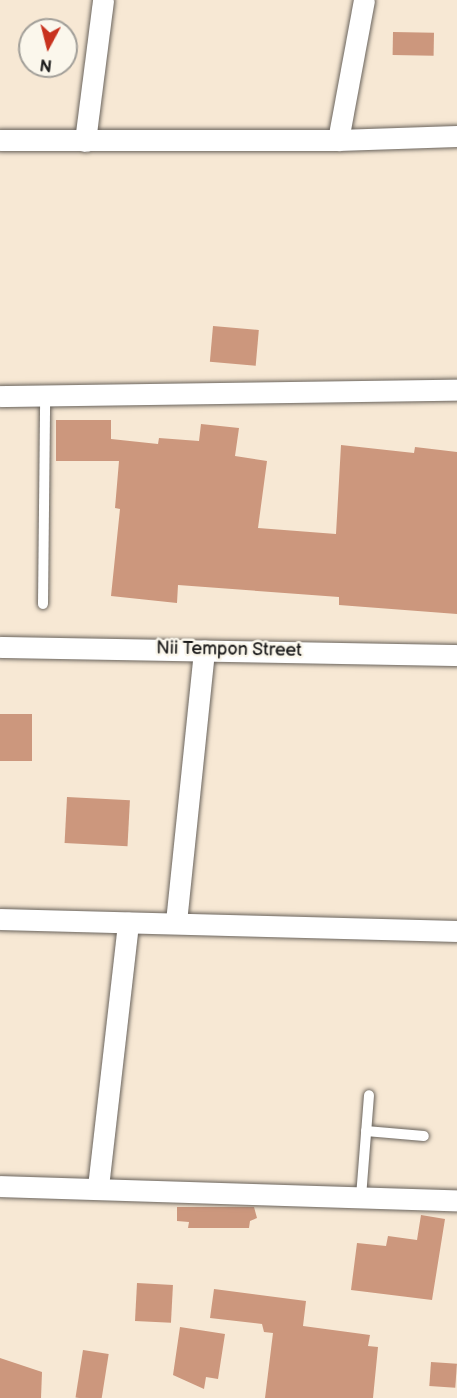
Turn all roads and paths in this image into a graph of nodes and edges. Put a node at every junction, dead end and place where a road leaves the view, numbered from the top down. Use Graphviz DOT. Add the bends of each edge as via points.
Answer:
graph roads {
  1 [pos="104,0"];
  2 [pos="364,0"];
  3 [pos="457,136"];
  4 [pos="0,140"];
  5 [pos="339,140"];
  6 [pos="85,141"];
  7 [pos="457,390"];
  8 [pos="0,396"];
  9 [pos="45,396"];
  10 [pos="43,604"];
  11 [pos="0,647"];
  12 [pos="204,650"];
  13 [pos="457,655"];
  14 [pos="0,920"];
  15 [pos="176,922"];
  16 [pos="128,923"];
  17 [pos="457,931"];
  18 [pos="369,1095"];
  19 [pos="366,1131"];
  20 [pos="424,1136"];
  21 [pos="0,1186"];
  22 [pos="98,1187"];
  23 [pos="361,1197"];
  24 [pos="457,1200"];
  1 -- 6 [label="street"];
  2 -- 5 [label="street"];
  3 -- 5 [label="street"];
  4 -- 6 [label="street"];
  5 -- 6 [label="street"];
  7 -- 9 [label="street"];
  8 -- 9 [label="street"];
  9 -- 10 [label="lane"];
  11 -- 12 [label="street, Nii Tempon Street"];
  12 -- 13 [label="street, Nii Tempon Street"];
  12 -- 15 [label="street"];
  14 -- 16 [label="street"];
  15 -- 16 [label="street"];
  15 -- 17 [label="street"];
  16 -- 22 [label="street"];
  18 -- 19 [label="lane"];
  19 -- 20 [label="lane"];
  19 -- 23 [label="lane"];
  21 -- 22 [label="street"];
  22 -- 23 [label="street"];
  23 -- 24 [label="street"];
}
